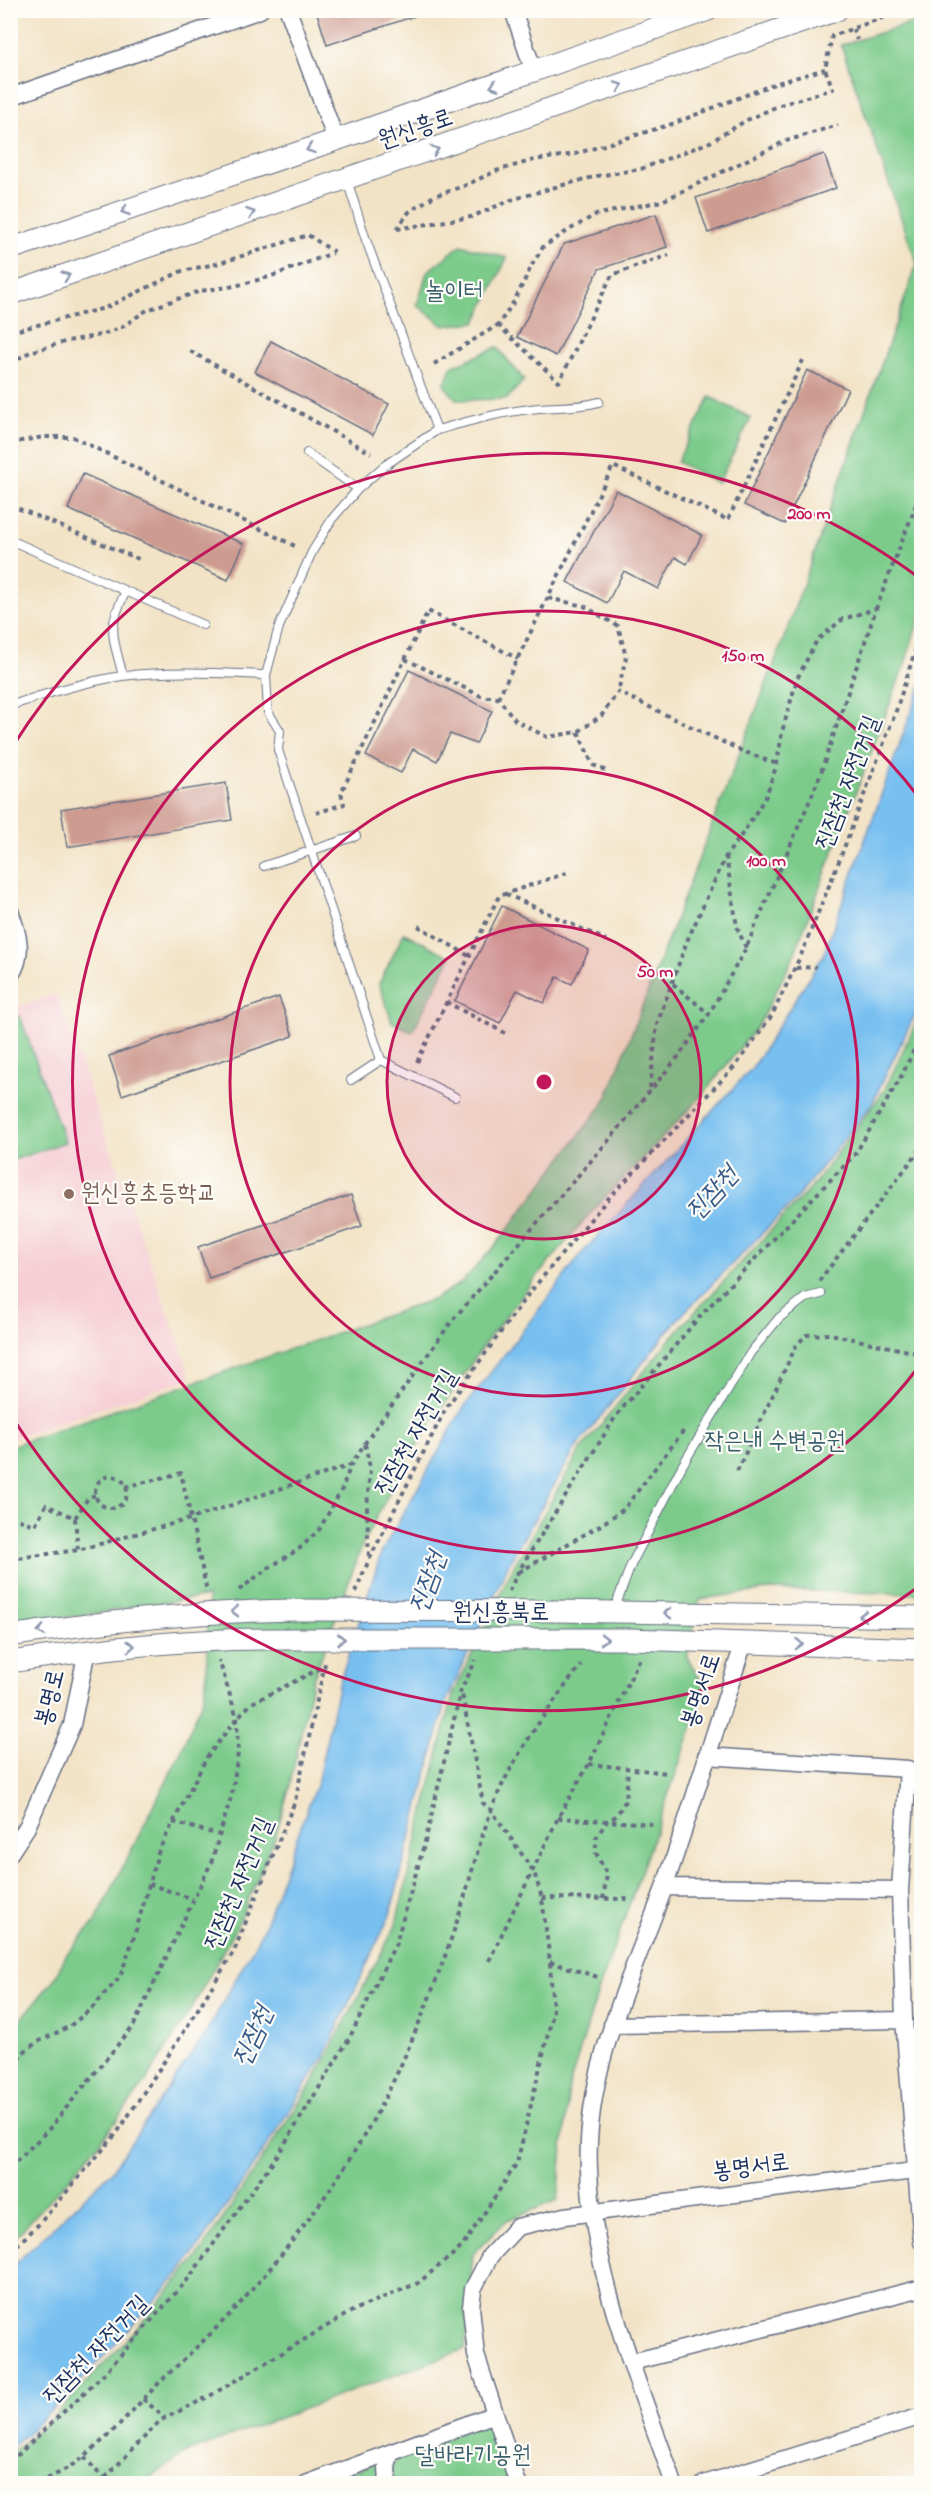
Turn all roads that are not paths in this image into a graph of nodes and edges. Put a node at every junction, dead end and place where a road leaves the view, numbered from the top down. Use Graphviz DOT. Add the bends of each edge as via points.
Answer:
graph roads {
  1 [pos="260,10"];
  2 [pos="288,10"];
  3 [pos="513,10"];
  4 [pos="708,10"];
  5 [pos="837,10"];
  6 [pos="534,72"];
  7 [pos="10,97"];
  8 [pos="336,140"];
  9 [pos="347,180"];
  10 [pos="10,249"];
  11 [pos="10,294"];
  12 [pos="599,402"];
  13 [pos="437,430"];
  14 [pos="308,453"];
  15 [pos="358,489"];
  16 [pos="10,540"];
  17 [pos="126,591"];
  18 [pos="202,625"];
  19 [pos="266,675"];
  20 [pos="123,676"];
  21 [pos="10,706"];
  22 [pos="356,836"];
  23 [pos="311,851"];
  24 [pos="264,866"];
  25 [pos="10,911"];
  26 [pos="10,976"];
  27 [pos="381,1060"];
  28 [pos="351,1080"];
  29 [pos="455,1097"];
  30 [pos="821,1294"];
  31 [pos="612,1613"];
  32 [pos="921,1617"];
  33 [pos="10,1636"];
  34 [pos="744,1642"];
  35 [pos="921,1649"];
  36 [pos="87,1650"];
  37 [pos="10,1662"];
  38 [pos="706,1756"];
  39 [pos="10,1853"];
  40 [pos="664,1887"];
  41 [pos="900,1890"];
  42 [pos="904,2020"];
  43 [pos="612,2025"];
  44 [pos="914,2171"];
  45 [pos="593,2212"];
  46 [pos="921,2242"];
  47 [pos="921,2288"];
  48 [pos="632,2362"];
  49 [pos="495,2414"];
  50 [pos="921,2416"];
  51 [pos="390,2453"];
  52 [pos="306,2484"];
  53 [pos="388,2484"];
  54 [pos="518,2484"];
  55 [pos="674,2484"];
  56 [pos="704,2484"];
  1 -- 7 [label="street"];
  2 -- 8 [label="street"];
  3 -- 6 [label="street"];
  4 -- 6 [label="street, 원신흥로"];
  9 -- 5 [label="street, 원신흥로, one-way"];
  6 -- 8 [label="street, 원신흥로, one-way"];
  8 -- 10 [label="street, 원신흥로, one-way"];
  11 -- 9 [label="street, 원신흥로, one-way"];
  9 -- 13 [label="lane"];
  12 -- 13 [label="lane" via="576,408 539,408 487,416"];
  13 -- 15 [label="lane"];
  14 -- 15 [label="lane"];
  15 -- 19 [label="lane" via="332,519 312,552 279,627"];
  16 -- 17 [label="lane"];
  17 -- 18 [label="lane"];
  17 -- 20 [label="lane" via="112,630"];
  19 -- 20 [label="lane"];
  19 -- 23 [label="lane" via="268,712 280,731 278,750"];
  20 -- 21 [label="lane" via="58,689"];
  22 -- 23 [label="lane"];
  23 -- 24 [label="lane"];
  23 -- 27 [label="lane"];
  25 -- 26 [label="street" via="20,952"];
  27 -- 28 [label="lane"];
  27 -- 29 [label="lane"];
  30 -- 31 [label="lane" via="805,1298 779,1318 751,1352 682,1466 631,1565"];
  32 -- 31 [label="street, 원신흥북로, one-way"];
  31 -- 33 [label="street, 원신흥북로, one-way, bridge" via="212,1612 83,1624"];
  34 -- 35 [label="street, 원신흥북로, one-way"];
  36 -- 34 [label="street, 원신흥북로, one-way, bridge" via="213,1638"];
  34 -- 38 [label="street, 봉명서로"];
  36 -- 37 [label="street, 원신흥북로"];
  36 -- 39 [label="street, 봉명로" via="72,1725 27,1827"];
  38 -- 40 [label="street, 봉명서로"];
  38 -- 41 [label="street, 봉명서로" via="908,1769"];
  40 -- 41 [label="street"];
  40 -- 43 [label="street, 봉명서로"];
  41 -- 42 [label="street"];
  42 -- 43 [label="street"];
  42 -- 44 [label="street"];
  43 -- 45 [label="street, 봉명서로" via="592,2113 589,2169"];
  44 -- 45 [label="street, 봉명서로"];
  44 -- 46 [label="street"];
  45 -- 48 [label="street, 봉명서로" via="607,2283"];
  45 -- 49 [label="street" via="518,2227 496,2248 473,2289 476,2355"];
  47 -- 48 [label="street"];
  48 -- 55 [label="street, 봉명서로"];
  49 -- 51 [label="street"];
  49 -- 54 [label="street"];
  50 -- 56 [label="street"];
  51 -- 52 [label="street"];
  51 -- 53 [label="street"];
}
